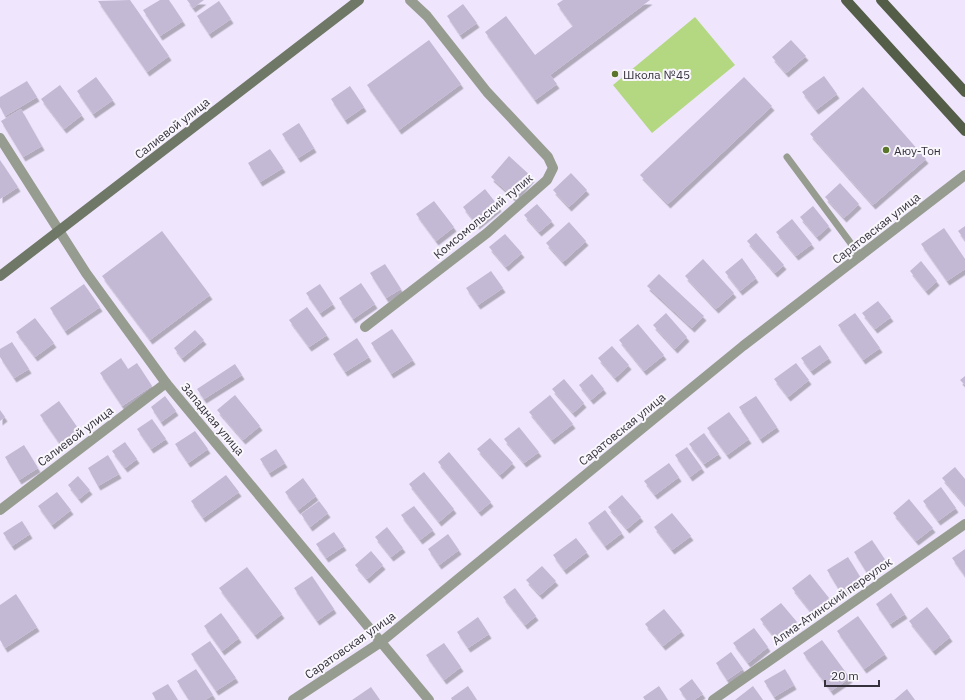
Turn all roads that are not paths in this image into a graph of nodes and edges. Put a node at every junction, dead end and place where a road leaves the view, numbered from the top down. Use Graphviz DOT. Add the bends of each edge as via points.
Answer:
graph roads {
  1 [pos="359,0"];
  2 [pos="410,0"];
  3 [pos="846,0"];
  4 [pos="881,0"];
  5 [pos="965,92"];
  6 [pos="965,131"];
  7 [pos="0,138"];
  8 [pos="787,156"];
  9 [pos="965,175"];
  10 [pos="60,231"];
  11 [pos="861,257"];
  12 [pos="0,276"];
  13 [pos="365,327"];
  14 [pos="166,383"];
  15 [pos="0,510"];
  16 [pos="965,524"];
  17 [pos="381,642"];
  18 [pos="293,700"];
  19 [pos="429,700"];
  20 [pos="713,700"];
  1 -- 10 [label="main road, Салиевой улица"];
  2 -- 13 [label="street, Комсомольский тупик" via="427,16 486,92 548,157 553,168 547,180 487,233"];
  3 -- 6 [label="main road"];
  4 -- 5 [label="main road"];
  7 -- 10 [label="street, Западная улица"];
  8 -- 11 [label="lane"];
  9 -- 11 [label="street, Саратовская улица"];
  10 -- 12 [label="main road, Салиевой улица"];
  10 -- 14 [label="street, Западная улица" via="86,273"];
  11 -- 17 [label="street, Саратовская улица" via="744,346"];
  14 -- 15 [label="street, Салиевой улица"];
  14 -- 17 [label="street, Западная улица"];
  16 -- 20 [label="street, Алма-Атинский переулок"];
  17 -- 18 [label="street, Саратовская улица"];
  17 -- 19 [label="street, Западная улица"];
}
